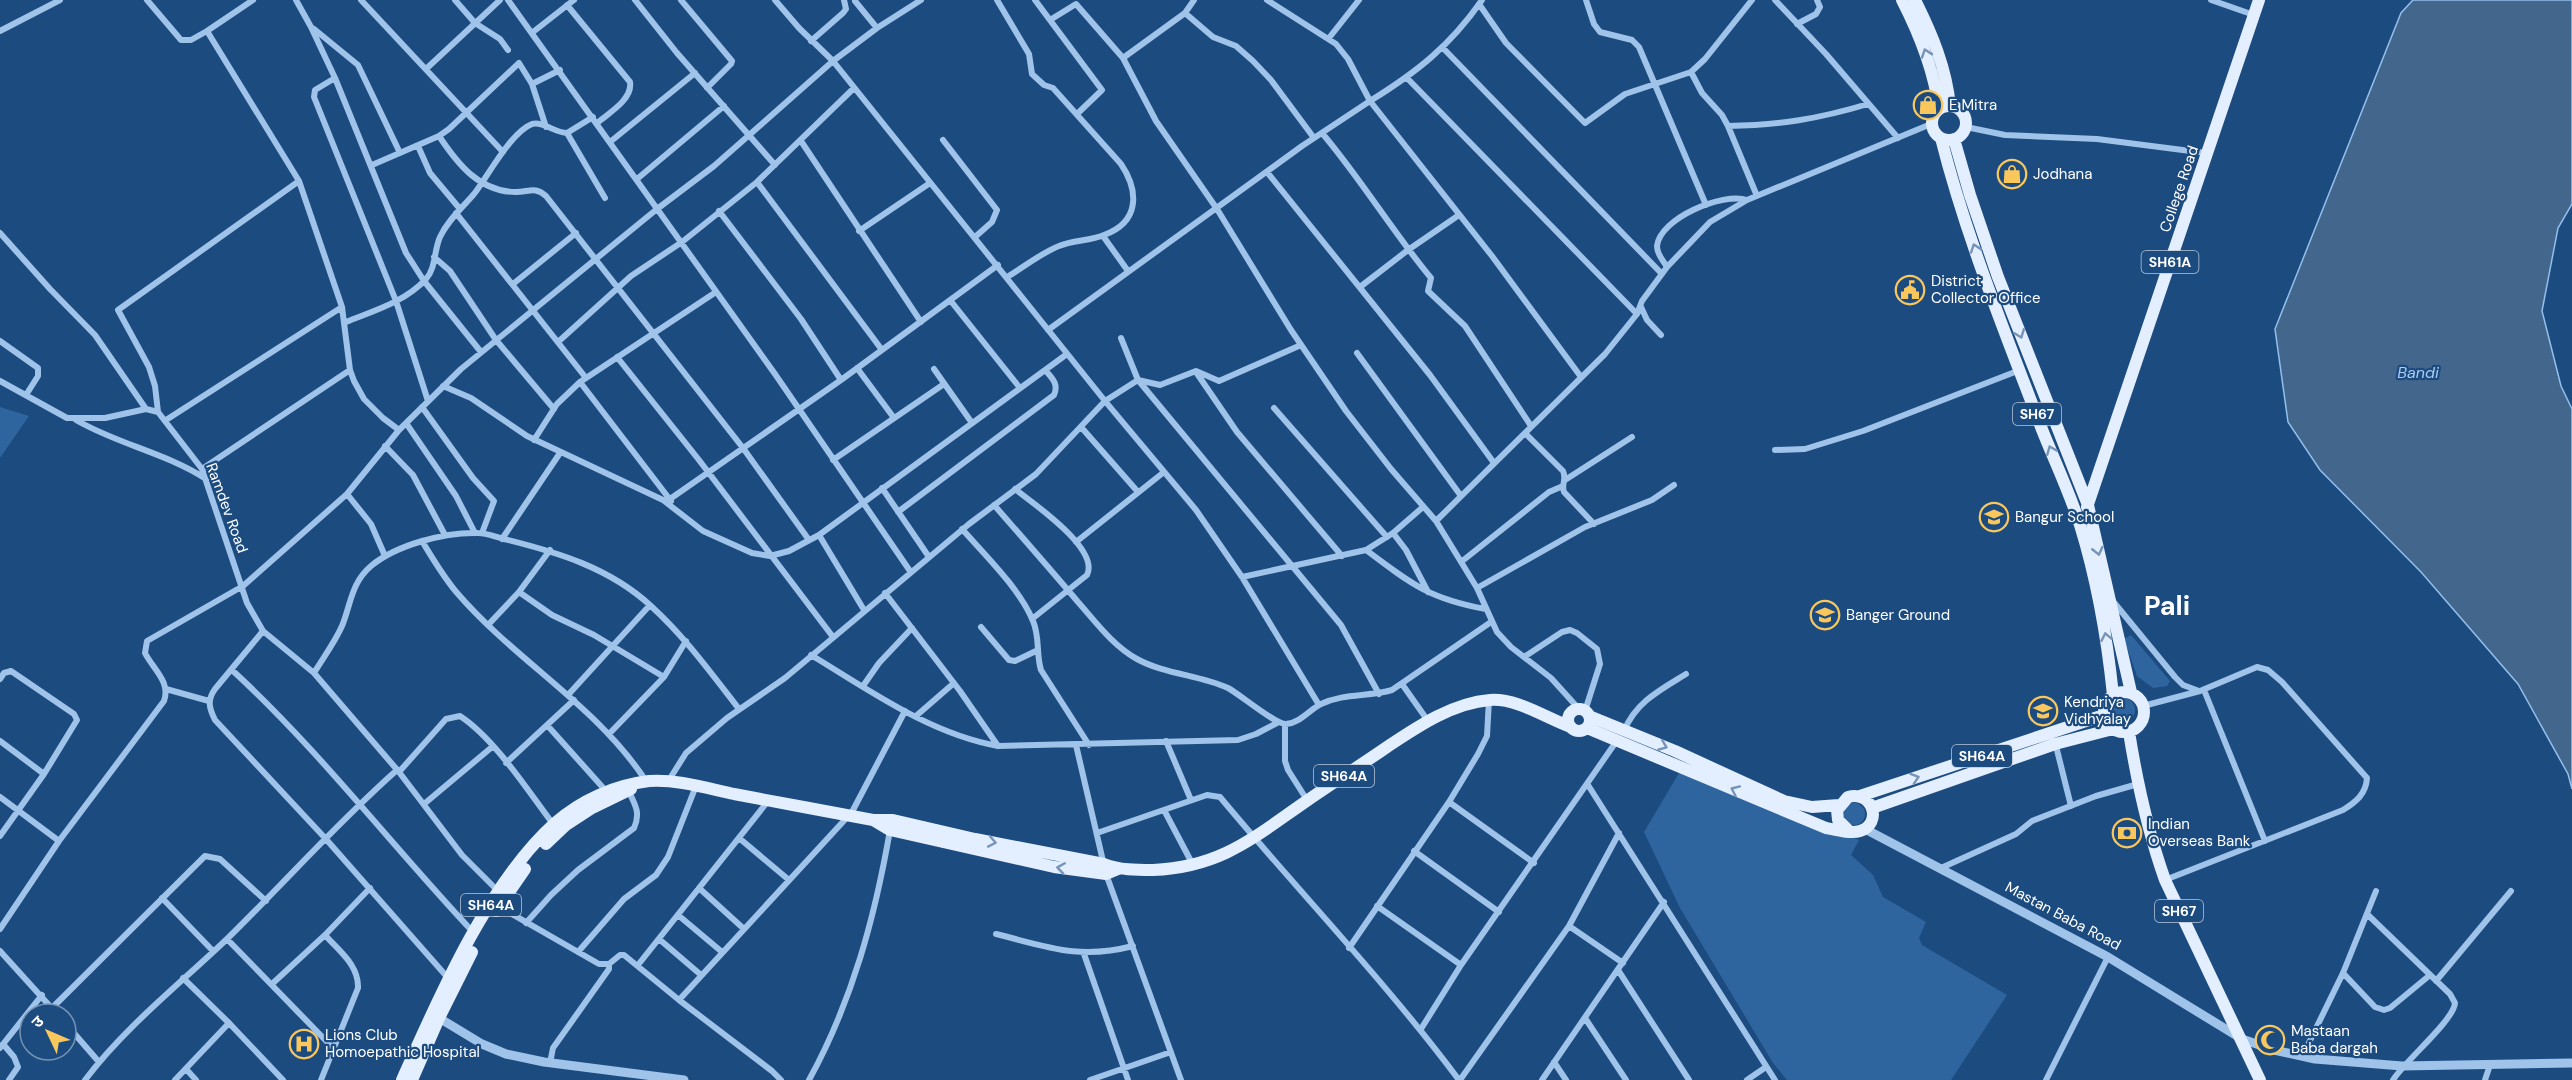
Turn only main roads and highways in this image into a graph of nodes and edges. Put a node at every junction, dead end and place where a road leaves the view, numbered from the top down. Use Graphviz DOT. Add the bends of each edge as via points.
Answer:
graph roads {
  1 [pos="1902,0"];
  2 [pos="1915,0"];
  3 [pos="2259,0"];
  4 [pos="1944,107"];
  5 [pos="1941,138"];
  6 [pos="1954,139"];
  7 [pos="2088,505"];
  8 [pos="2079,524"];
  9 [pos="2131,692"];
  10 [pos="2113,695"];
  11 [pos="2104,715"];
  12 [pos="1585,716"];
  13 [pos="1571,728"];
  14 [pos="2113,729"];
  15 [pos="2129,732"];
  16 [pos="1621,736"];
  17 [pos="2053,739"];
  18 [pos="635,785"];
  19 [pos="1860,796"];
  20 [pos="1839,805"];
  21 [pos="1872,808"];
  22 [pos="873,820"];
  23 [pos="1849,831"];
  24 [pos="1105,869"];
  25 [pos="495,905"];
  26 [pos="435,1016"];
  27 [pos="402,1080"];
  28 [pos="412,1080"];
  29 [pos="2260,1080"];
  4 -- 1 [label="main road, one-way" via="1924,46"];
  2 -- 4 [label="main road" via="1945,72"];
  3 -- 7 [label="main road, College Road / SH61A"];
  4 -- 5 [label="main road, SH67" via="1935,113 1931,124"];
  4 -- 6 [label="main road" via="1960,110 1966,121 1966,127"];
  5 -- 6 [label="main road"];
  8 -- 5 [label="main road, SH67, one-way" via="1963,212"];
  6 -- 7 [label="main road, SH67, one-way" via="1998,277"];
  7 -- 8 [label="main road, College Road / SH61A"];
  7 -- 9 [label="main road, SH67, one-way"];
  10 -- 8 [label="main road, SH67, one-way" via="2100,605"];
  9 -- 10 [label="main road"];
  9 -- 15 [label="main road, SH67" via="2143,706 2142,722"];
  10 -- 11 [label="main road" via="2105,704"];
  11 -- 14 [label="main road"];
  11 -- 17 [label="main road, SH64A"];
  12 -- 13 [label="main road, SH64A" via="1582,731"];
  12 -- 13 [label="main road" via="1573,711 1569,716"];
  12 -- 16 [label="main road, SH64A"];
  13 -- 24 [label="main road, SH64A" via="1511,702 1489,700 1428,721 1224,855 1171,869"];
  14 -- 15 [label="main road"];
  14 -- 17 [label="main road, SH64A"];
  15 -- 29 [label="main road, SH67" via="2138,784 2165,880"];
  16 -- 20 [label="main road, SH64A, one-way" via="1695,760 1784,801 1812,807"];
  23 -- 16 [label="main road, SH64A, one-way" via="1820,826"];
  19 -- 17 [label="main road, SH64A, one-way"];
  17 -- 21 [label="main road, SH64A"];
  18 -- 22 [label="main road, SH64A" via="669,781"];
  18 -- 25 [label="main road, SH64A" via="566,825"];
  18 -- 25 [label="main road, SH64A" via="606,791 553,824 499,892"];
  19 -- 20 [label="main road, SH64A" via="1848,797"];
  19 -- 21 [label="main road"];
  20 -- 23 [label="main road" via="1838,820"];
  21 -- 23 [label="main road, SH64A" via="1872,819 1865,829"];
  22 -- 24 [label="main road, SH64A, one-way" via="893,820"];
  24 -- 22 [label="main road, SH64A, one-way" via="1009,858 890,830"];
  25 -- 26 [label="main road, SH64A"];
  25 -- 26 [label="main road, SH64A" via="449,978"];
  26 -- 27 [label="main road, SH64A"];
  26 -- 28 [label="main road, SH64A"];
}
